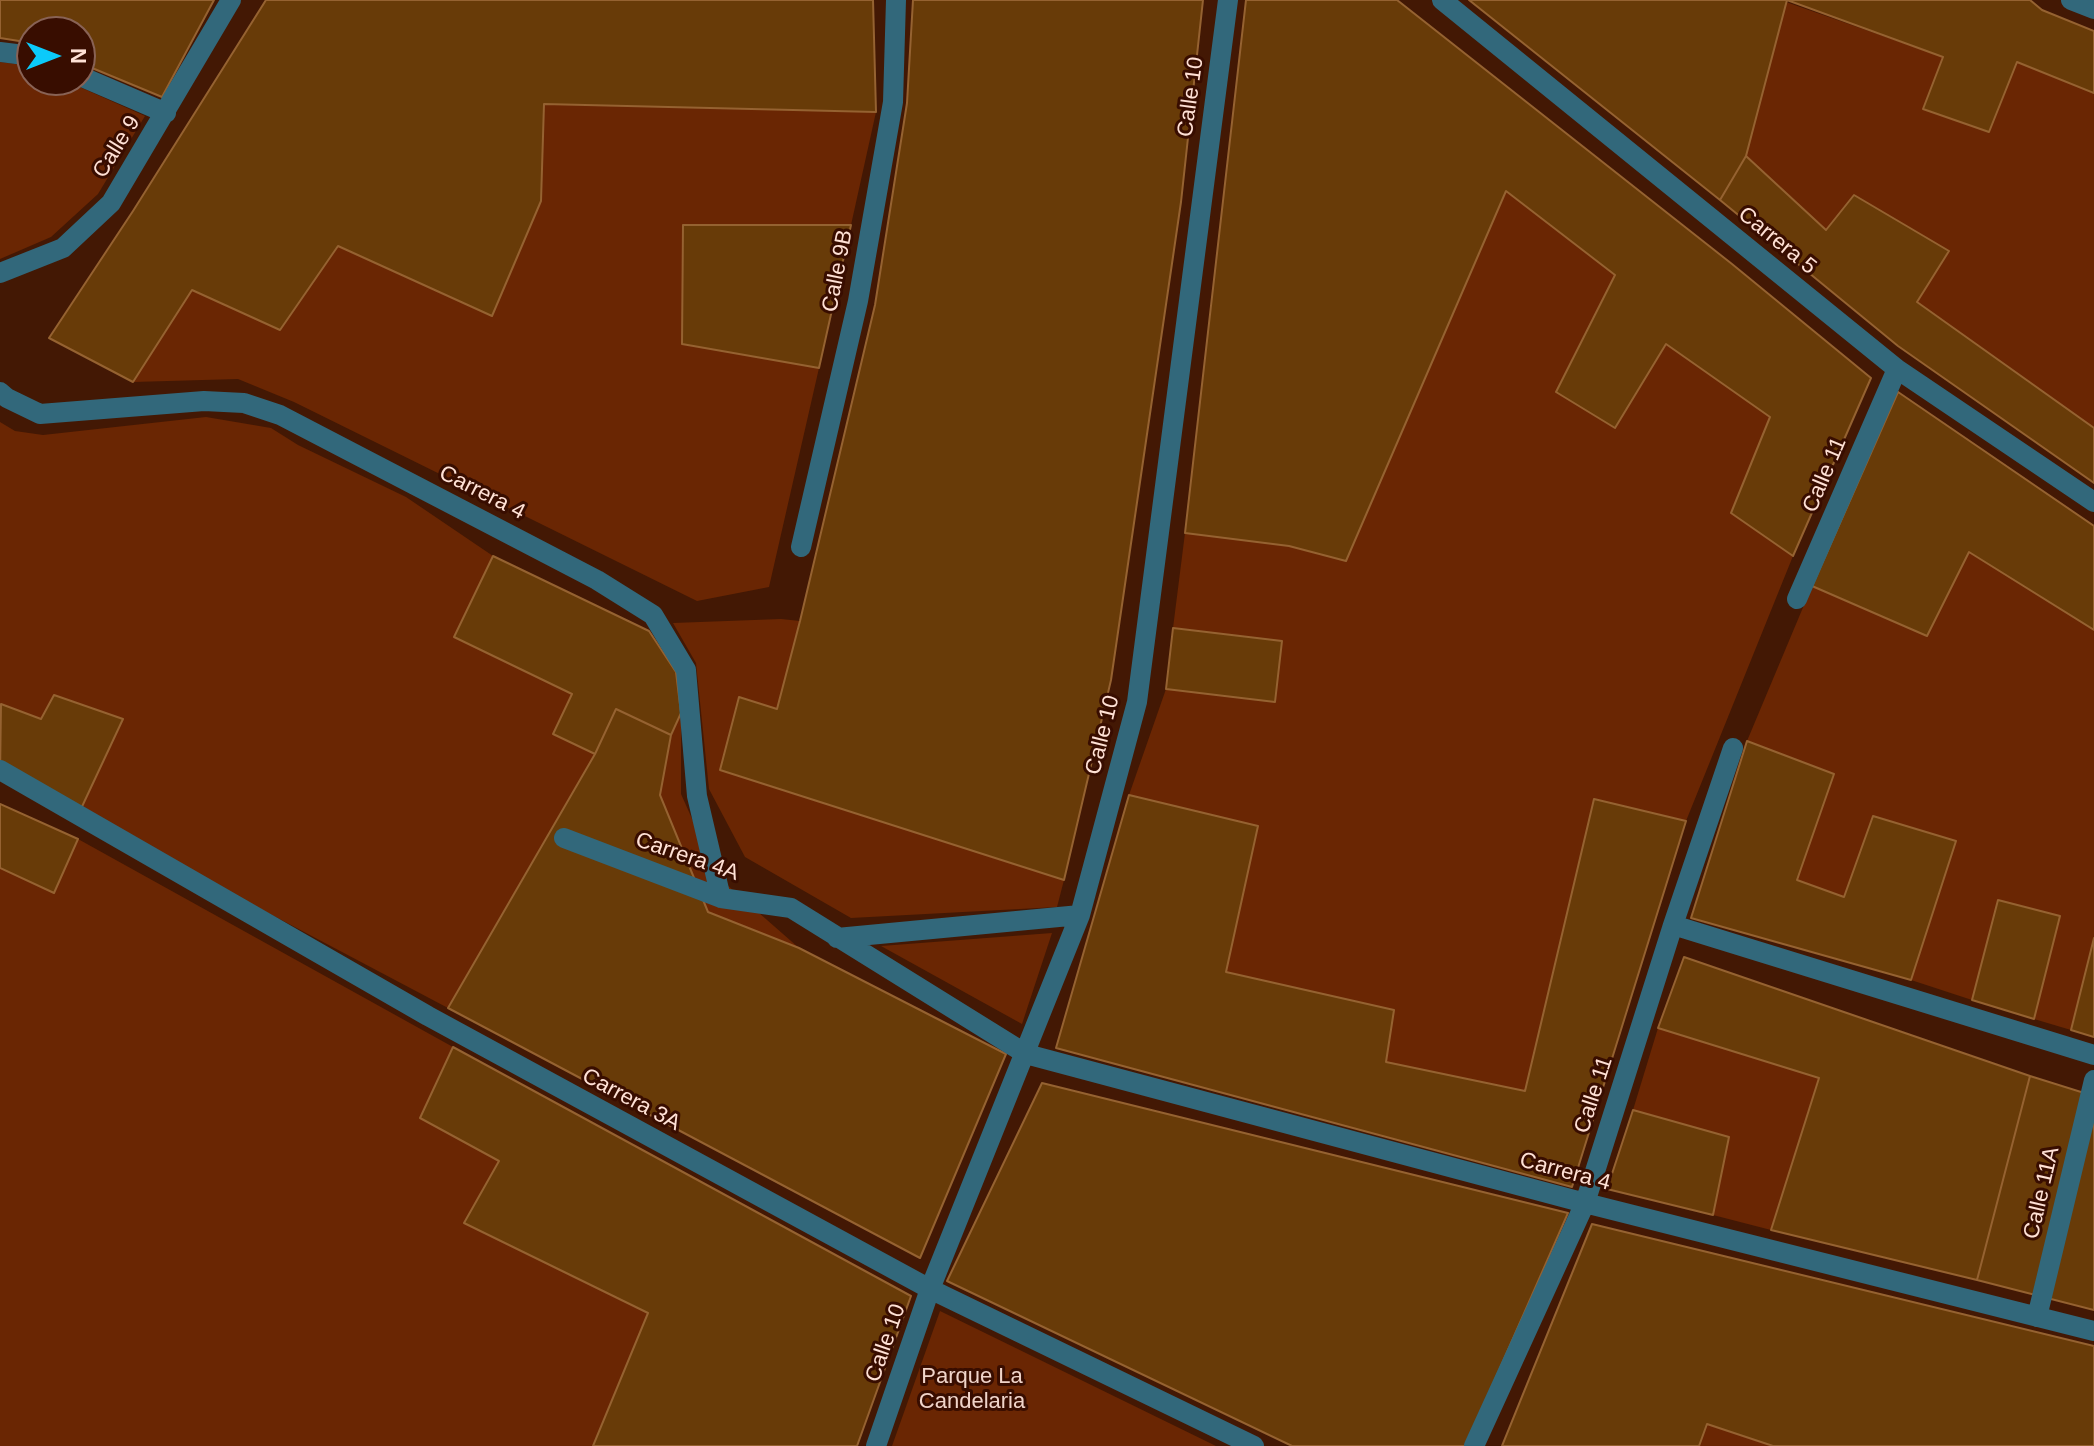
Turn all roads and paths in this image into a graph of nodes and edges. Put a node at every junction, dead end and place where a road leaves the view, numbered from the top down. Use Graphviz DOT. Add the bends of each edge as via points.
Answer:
graph roads {
  1 [pos="231,0"];
  2 [pos="896,0"];
  3 [pos="1228,0"];
  4 [pos="1442,0"];
  5 [pos="2071,0"];
  6 [pos="2094,9"];
  7 [pos="96,83"];
  8 [pos="166,113"];
  9 [pos="0,273"];
  10 [pos="1897,369"];
  11 [pos="0,392"];
  12 [pos="2094,502"];
  13 [pos="801,547"];
  14 [pos="1797,599"];
  15 [pos="1733,748"];
  16 [pos="0,770"];
  17 [pos="564,838"];
  18 [pos="721,898"];
  19 [pos="1080,915"];
  20 [pos="1673,925"];
  21 [pos="837,938"];
  22 [pos="1026,1054"];
  23 [pos="2094,1055"];
  24 [pos="2094,1080"];
  25 [pos="1585,1203"];
  26 [pos="930,1289"];
  27 [pos="2037,1317"];
  28 [pos="2094,1331"];
  29 [pos="876,1446"];
  30 [pos="1254,1446"];
  31 [pos="1474,1446"];
  1 -- 8 [label="street, Calle 9"];
  2 -- 13 [label="street, Calle 9B" via="891,118 858,301"];
  3 -- 19 [label="street, Calle 10" via="1137,702"];
  4 -- 10 [label="street, Carrera 5"];
  5 -- 6 [label="street"];
  7 -- 8 [label="street"];
  8 -- 9 [label="street, Calle 9" via="111,203 63,248"];
  10 -- 12 [label="street, Carrera 5"];
  10 -- 14 [label="street, Calle 11"];
  11 -- 18 [label="street, Carrera 4" via="40,414 204,401 244,403 280,415 653,615 686,670 697,796"];
  15 -- 20 [label="street, Calle 11"];
  16 -- 26 [label="street, Carrera 3A" via="428,1016"];
  17 -- 18 [label="street, Carrera 4A"];
  18 -- 21 [label="street, Carrera 4A" via="791,908"];
  19 -- 21 [label="street"];
  19 -- 22 [label="street, Calle 10"];
  20 -- 23 [label="street"];
  20 -- 25 [label="street, Calle 11"];
  21 -- 22 [label="street, Carrera 4A"];
  22 -- 25 [label="street, Carrera 4"];
  22 -- 26 [label="street, Calle 10"];
  24 -- 27 [label="street, Calle 11A"];
  25 -- 27 [label="street, Carrera 4"];
  25 -- 31 [label="street, Calle 11"];
  26 -- 29 [label="street, Calle 10"];
  26 -- 30 [label="street, Carrera 3A"];
  27 -- 28 [label="street, Carrera 4"];
}
